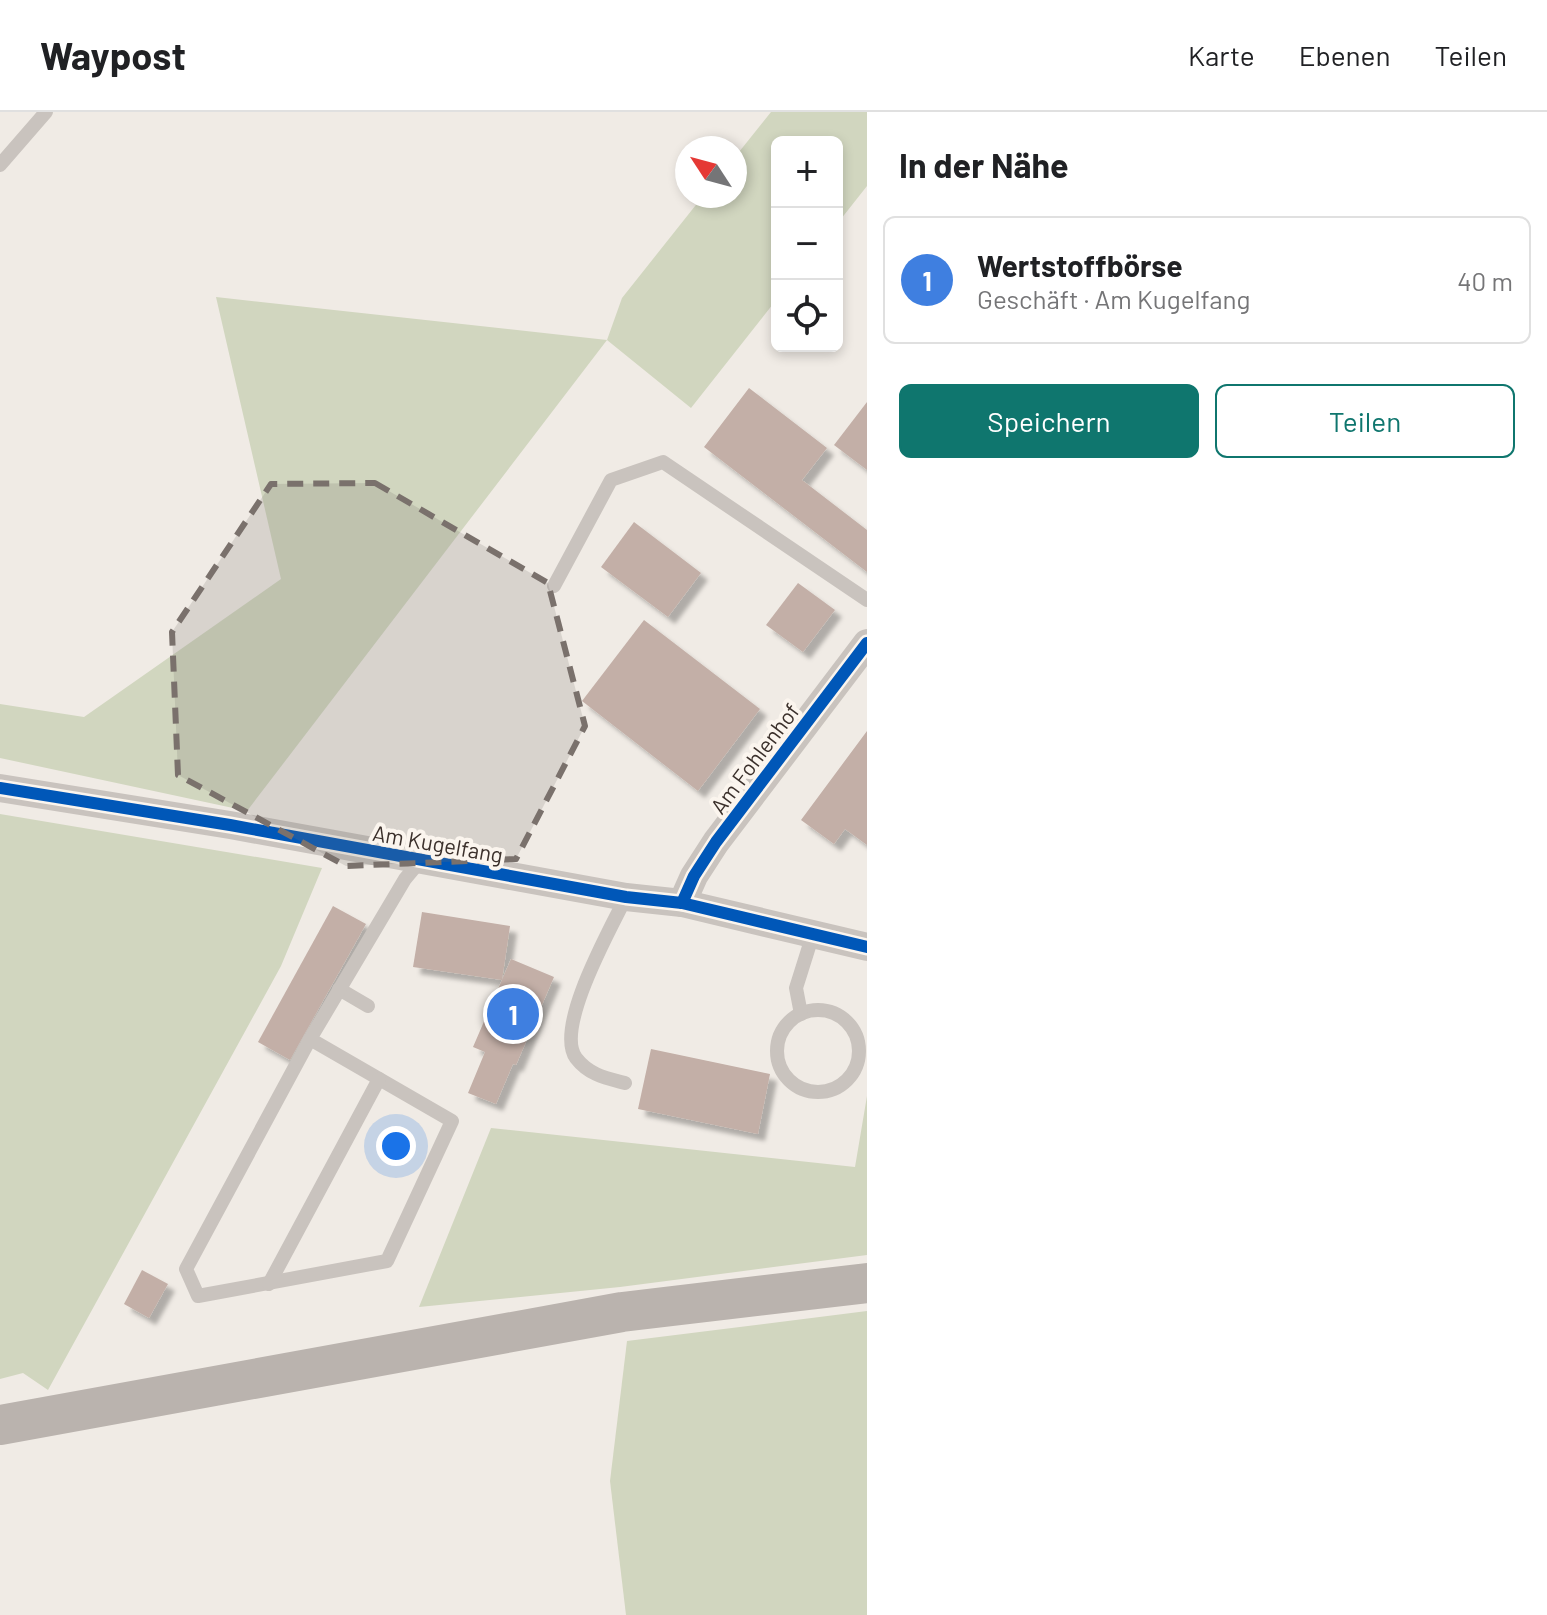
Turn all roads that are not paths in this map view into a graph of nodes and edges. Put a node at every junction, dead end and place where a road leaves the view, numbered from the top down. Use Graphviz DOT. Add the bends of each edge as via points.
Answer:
graph roads {
  1 [pos="46,112"];
  2 [pos="0,165"];
  3 [pos="554,586"];
  4 [pos="867,600"];
  5 [pos="867,643"];
  6 [pos="0,788"];
  7 [pos="420,861"];
  8 [pos="626,897"];
  9 [pos="682,903"];
  10 [pos="813,934"];
  11 [pos="867,947"];
  12 [pos="339,989"];
  13 [pos="368,1006"];
  14 [pos="801,1014"];
  15 [pos="310,1039"];
  16 [pos="379,1079"];
  17 [pos="625,1083"];
  18 [pos="867,1283"];
  19 [pos="269,1284"];
  20 [pos="0,1425"];
  1 -- 2 [label="lane"];
  3 -- 4 [label="lane" via="611,480 663,462"];
  5 -- 9 [label="street, Am Fohlenhof" via="716,842"];
  6 -- 7 [label="street, Am Kugelfang"];
  7 -- 8 [label="street, Am Kugelfang"];
  7 -- 12 [label="lane"];
  8 -- 9 [label="street, Am Kugelfang"];
  8 -- 17 [label="lane" via="570,1026 575,1056 597,1076"];
  9 -- 10 [label="street, Am Kugelfang"];
  10 -- 11 [label="street, Am Kugelfang"];
  10 -- 14 [label="lane" via="796,988"];
  12 -- 13 [label="lane"];
  12 -- 15 [label="lane"];
  14 -- 14 [label="lane" via="781,1032 777,1059 791,1083 817,1093 830,1091 852,1075 858,1063 857,1036 840,1016 828,1011"];
  15 -- 16 [label="lane"];
  15 -- 19 [label="lane" via="186,1269 198,1296"];
  16 -- 19 [label="lane"];
  16 -- 19 [label="lane" via="452,1121 387,1261"];
  18 -- 20 [label="main road" via="622,1312"];
}
